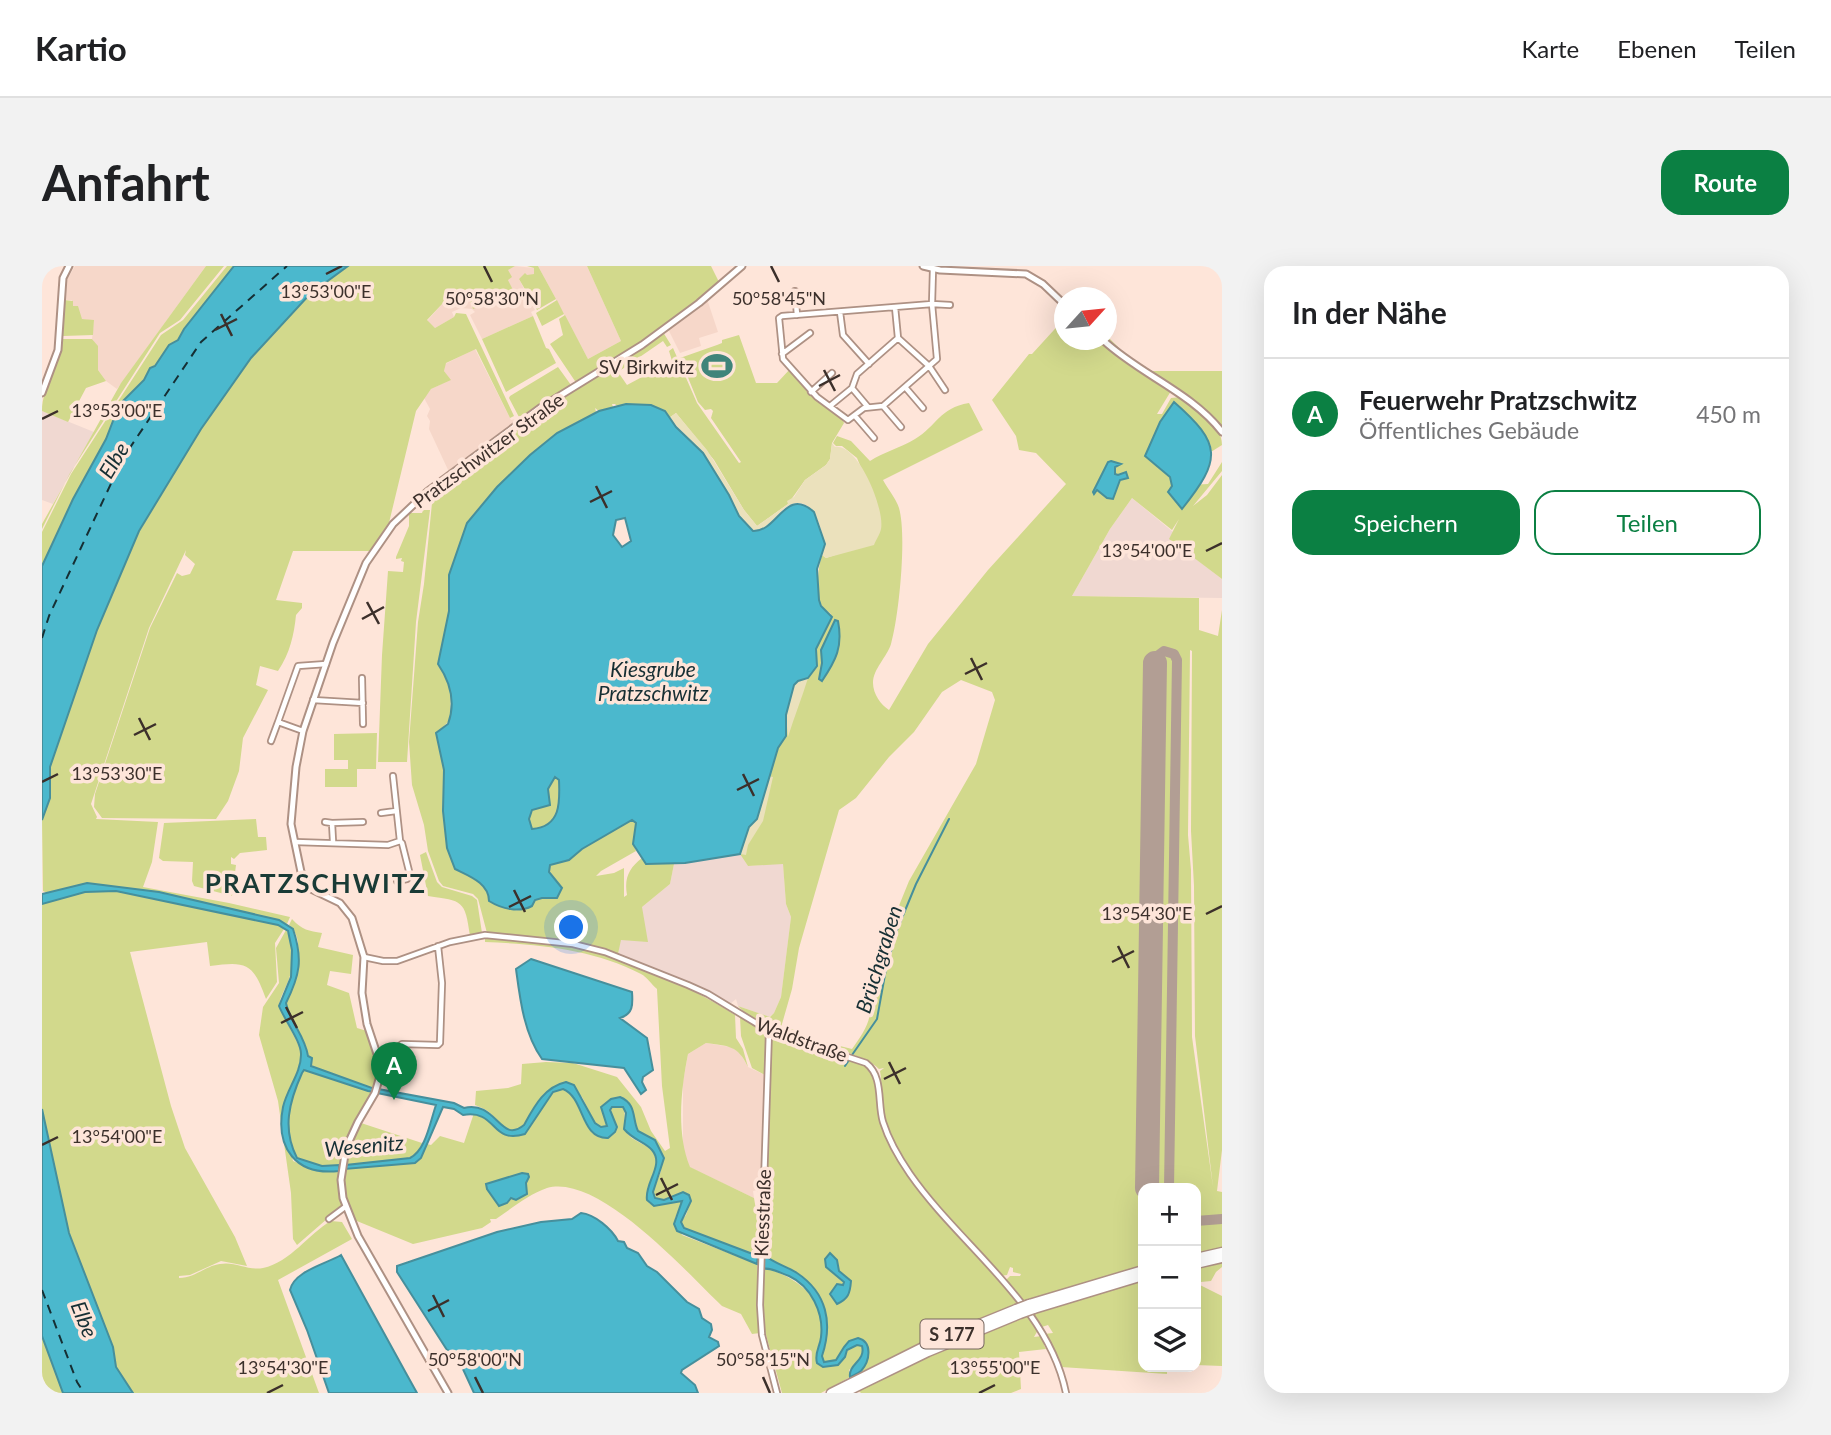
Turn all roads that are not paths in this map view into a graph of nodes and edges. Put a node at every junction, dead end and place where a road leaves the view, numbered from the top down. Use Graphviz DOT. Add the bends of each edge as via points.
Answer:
graph roads {
  1 [pos="69,266"];
  2 [pos="742,266"];
  3 [pos="923,266"];
  4 [pos="948,268"];
  5 [pos="1003,269"];
  6 [pos="933,270"];
  7 [pos="795,291"];
  8 [pos="1054,295"];
  9 [pos="932,304"];
  10 [pos="950,304"];
  11 [pos="895,307"];
  12 [pos="840,312"];
  13 [pos="797,315"];
  14 [pos="810,333"];
  15 [pos="898,338"];
  16 [pos="1115,350"];
  17 [pos="782,354"];
  18 [pos="869,364"];
  19 [pos="929,366"];
  20 [pos="832,373"];
  21 [pos="905,387"];
  22 [pos="852,388"];
  23 [pos="945,390"];
  24 [pos="811,392"];
  25 [pos="42,393"];
  26 [pos="830,405"];
  27 [pos="883,406"];
  28 [pos="868,407"];
  29 [pos="923,408"];
  30 [pos="855,416"];
  31 [pos="901,427"];
  32 [pos="1222,432"];
  33 [pos="874,438"];
  34 [pos="326,664"];
  35 [pos="362,678"];
  36 [pos="313,700"];
  37 [pos="363,703"];
  38 [pos="278,722"];
  39 [pos="363,724"];
  40 [pos="303,731"];
  41 [pos="271,741"];
  42 [pos="393,776"];
  43 [pos="396,811"];
  44 [pos="381,813"];
  45 [pos="326,822"];
  46 [pos="363,822"];
  47 [pos="332,823"];
  48 [pos="333,841"];
  49 [pos="400,841"];
  50 [pos="295,842"];
  51 [pos="397,881"];
  52 [pos="573,937"];
  53 [pos="573,944"];
  54 [pos="438,946"];
  55 [pos="364,957"];
  56 [pos="769,1031"];
  57 [pos="382,1073"];
  58 [pos="345,1207"];
  59 [pos="329,1219"];
  60 [pos="1222,1252"];
  61 [pos="1201,1257"];
  62 [pos="1222,1258"];
  63 [pos="1201,1263"];
  64 [pos="1138,1272"];
  65 [pos="1138,1277"];
  66 [pos="1032,1307"];
  67 [pos="891,1365"];
  68 [pos="447,1393"];
  69 [pos="777,1393"];
  70 [pos="831,1393"];
  71 [pos="844,1393"];
  72 [pos="1066,1393"];
  1 -- 25 [label="street" via="62,278 58,351"];
  2 -- 34 [label="street, Pratzschwitzer Straße" via="664,330 540,408 401,516 366,564"];
  3 -- 6 [label="street"];
  4 -- 5 [label="street"];
  4 -- 6 [label="street"];
  5 -- 8 [label="street" via="1031,276"];
  6 -- 9 [label="street"];
  7 -- 13 [label="street"];
  9 -- 10 [label="street"];
  9 -- 11 [label="street"];
  9 -- 19 [label="street" via="937,356"];
  11 -- 12 [label="street"];
  11 -- 15 [label="street"];
  12 -- 13 [label="street"];
  12 -- 18 [label="street" via="843,335"];
  13 -- 17 [label="street" via="779,318"];
  14 -- 17 [label="street"];
  15 -- 18 [label="street"];
  15 -- 19 [label="street"];
  16 -- 32 [label="street" via="1198,407"];
  17 -- 24 [label="street"];
  18 -- 22 [label="street"];
  19 -- 21 [label="street"];
  19 -- 23 [label="street"];
  20 -- 24 [label="street"];
  21 -- 27 [label="street"];
  21 -- 29 [label="street"];
  22 -- 26 [label="street"];
  22 -- 28 [label="street"];
  24 -- 26 [label="street"];
  26 -- 30 [label="street" via="848,421"];
  27 -- 28 [label="street"];
  27 -- 31 [label="street"];
  28 -- 30 [label="street"];
  30 -- 33 [label="street"];
  34 -- 36 [label="street, Pratzschwitzer Straße"];
  34 -- 38 [label="street" via="298,666"];
  35 -- 37 [label="street"];
  36 -- 37 [label="street"];
  36 -- 40 [label="street, Pratzschwitzer Straße"];
  37 -- 39 [label="street"];
  38 -- 40 [label="street"];
  38 -- 41 [label="street"];
  40 -- 50 [label="street, Pratzschwitzer Straße" via="292,801"];
  42 -- 43 [label="street"];
  43 -- 44 [label="street"];
  43 -- 49 [label="street"];
  45 -- 47 [label="street"];
  46 -- 47 [label="street"];
  47 -- 48 [label="street"];
  48 -- 49 [label="street" via="388,845"];
  48 -- 50 [label="street"];
  49 -- 51 [label="street" via="410,875"];
  50 -- 55 [label="street, Pratzschwitzer Straße" via="305,882 349,913"];
  52 -- 53 [label="street"];
  53 -- 54 [label="street, Waldstraße" via="485,935"];
  53 -- 56 [label="street, Waldstraße" via="688,985"];
  54 -- 55 [label="street, Waldstraße" via="397,961"];
  54 -- 57 [label="street" via="440,1043 402,1044"];
  55 -- 57 [label="street, Pratzschwitzer Straße" via="367,1024"];
  56 -- 69 [label="street, Kiesstraße" via="760,1269 762,1335"];
  56 -- 72 [label="street, Waldstraße" via="870,1066 877,1076 883,1122 902,1162 1035,1322 1057,1361"];
  57 -- 58 [label="street" via="343,1160"];
  58 -- 59 [label="street"];
  58 -- 68 [label="street"];
  60 -- 61 [label="highway"];
  62 -- 63 [label="highway"];
  64 -- 66 [label="highway, S 177"];
  65 -- 66 [label="highway, S 177"];
  66 -- 67 [label="highway, S 177, bridge"];
  67 -- 70 [label="highway, S 177"];
  67 -- 71 [label="highway, S 177"];
}
